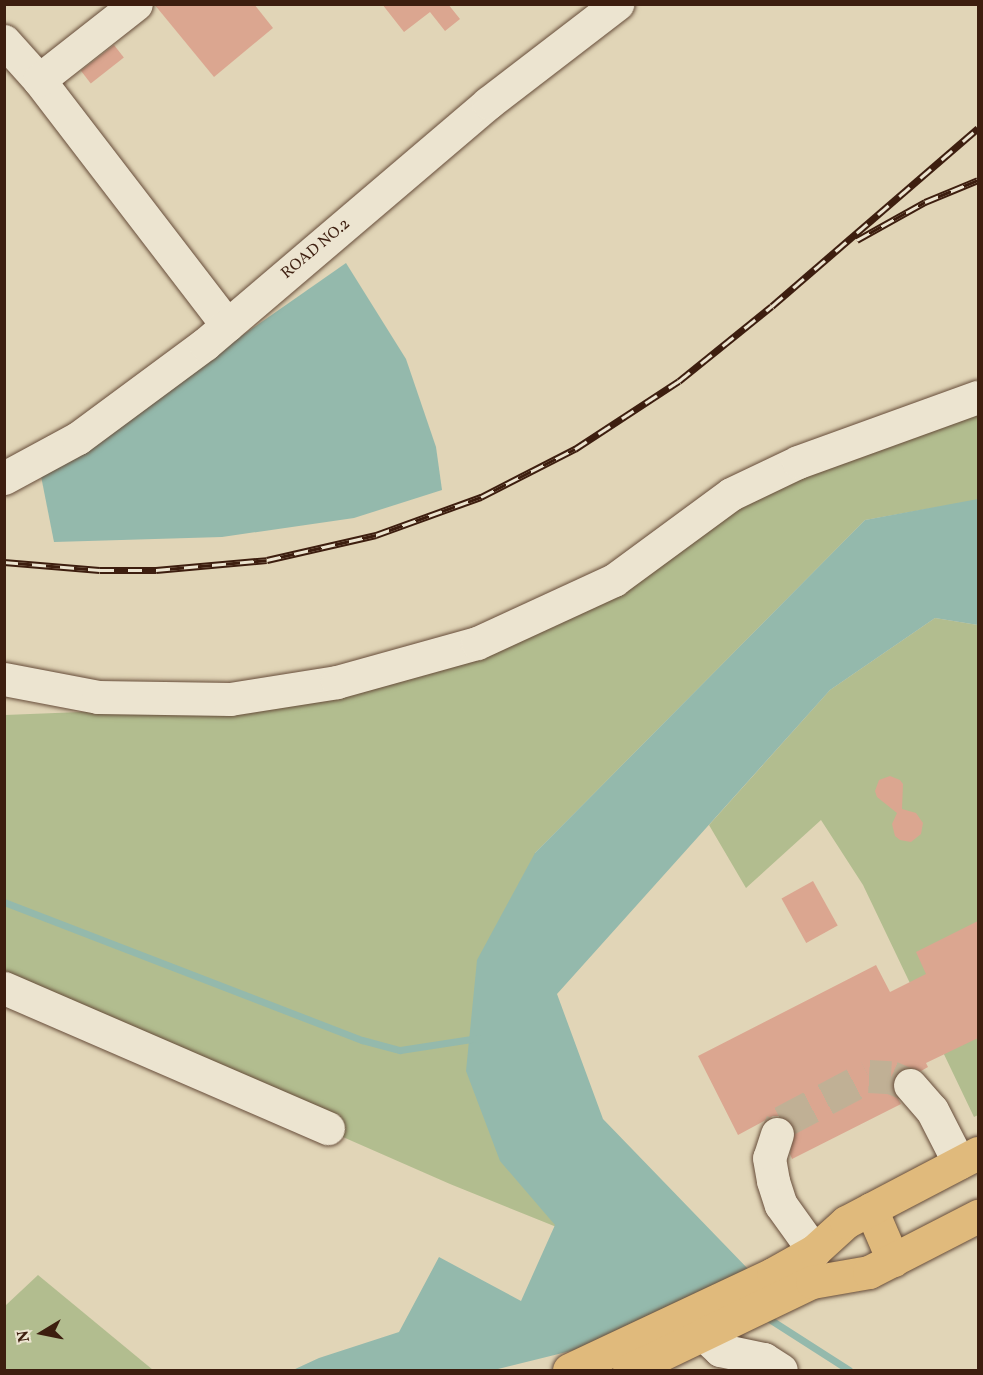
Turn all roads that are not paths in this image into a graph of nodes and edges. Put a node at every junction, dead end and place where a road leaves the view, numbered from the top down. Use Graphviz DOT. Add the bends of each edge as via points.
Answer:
graph roads {
  1 [pos="136,4"];
  2 [pos="617,4"];
  3 [pos="4,41"];
  4 [pos="39,80"];
  5 [pos="228,325"];
  6 [pos="978,397"];
  7 [pos="4,478"];
  8 [pos="4,680"];
  9 [pos="4,988"];
  10 [pos="910,1085"];
  11 [pos="328,1128"];
  12 [pos="777,1134"];
  13 [pos="969,1158"];
  14 [pos="871,1209"];
  15 [pos="978,1216"];
  16 [pos="813,1251"];
  17 [pos="893,1260"];
  18 [pos="778,1285"];
  19 [pos="716,1319"];
  20 [pos="640,1356"];
  21 [pos="579,1365"];
  22 [pos="781,1371"];
  1 -- 4 [label="street"];
  2 -- 5 [label="street, ROAD NO.2" via="488,103"];
  3 -- 4 [label="street"];
  4 -- 5 [label="street"];
  5 -- 7 [label="street, ROAD NO.2" via="78,438"];
  6 -- 8 [label="street" via="798,462 731,494 614,579 477,644 337,682 230,699 98,697"];
  9 -- 11 [label="street"];
  10 -- 13 [label="street"];
  12 -- 16 [label="street" via="769,1158 773,1181 781,1205"];
  13 -- 14 [label="main road"];
  14 -- 16 [label="main road" via="846,1222"];
  14 -- 17 [label="main road"];
  15 -- 17 [label="main road"];
  16 -- 18 [label="main road"];
  17 -- 18 [label="main road" via="869,1272"];
  18 -- 19 [label="main road"];
  19 -- 20 [label="main road"];
  19 -- 22 [label="street" via="720,1350 764,1359"];
  20 -- 21 [label="main road"];
}
